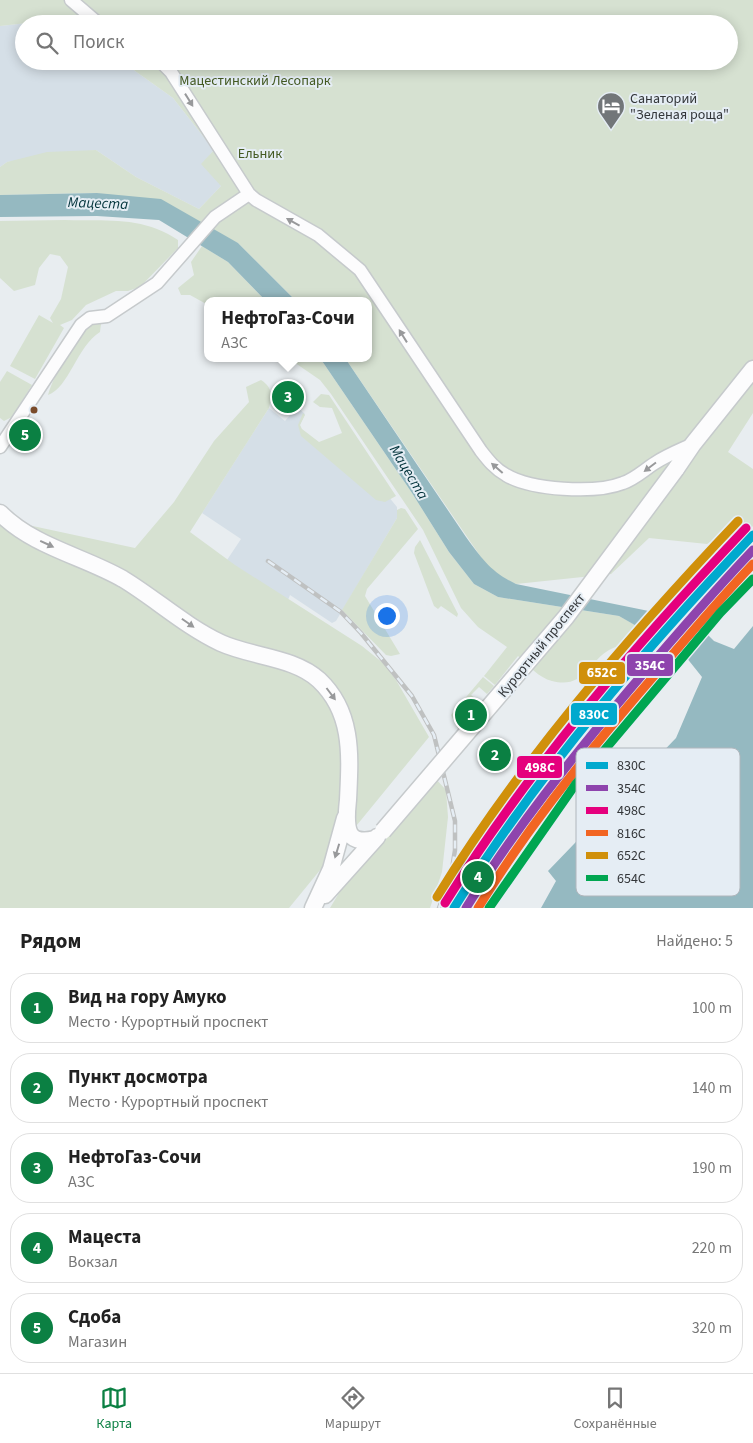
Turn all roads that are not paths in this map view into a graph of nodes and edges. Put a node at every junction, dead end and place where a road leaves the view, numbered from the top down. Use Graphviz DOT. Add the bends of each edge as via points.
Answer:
graph roads {
  1 [pos="71,0"];
  2 [pos="88,15"];
  3 [pos="169,70"];
  4 [pos="249,194"];
  5 [pos="753,369"];
  6 [pos="693,444"];
  7 [pos="0,447"];
  8 [pos="3,516"];
  9 [pos="348,803"];
  10 [pos="379,835"];
  11 [pos="313,908"];
  1 -- 2 [label="street"];
  3 -- 4 [label="street, one-way"];
  6 -- 4 [label="street, one-way" via="666,456 623,483 607,488 555,487 517,481 505,475 481,451 360,270 318,236"];
  4 -- 7 [label="street" via="215,217 157,283 107,316 90,318 81,325"];
  5 -- 6 [label="main road, Курортный проспект"];
  6 -- 10 [label="main road, Курортный проспект, bridge" via="566,617"];
  8 -- 9 [label="main road, one-way" via="31,537 106,569 221,642 303,670 318,679 331,693 347,726 350,758"];
  9 -- 10 [label="main road" via="350,834 357,839"];
  9 -- 11 [label="main road, one-way" via="334,862"];
  10 -- 11 [label="main road, Курортный проспект"];
}
